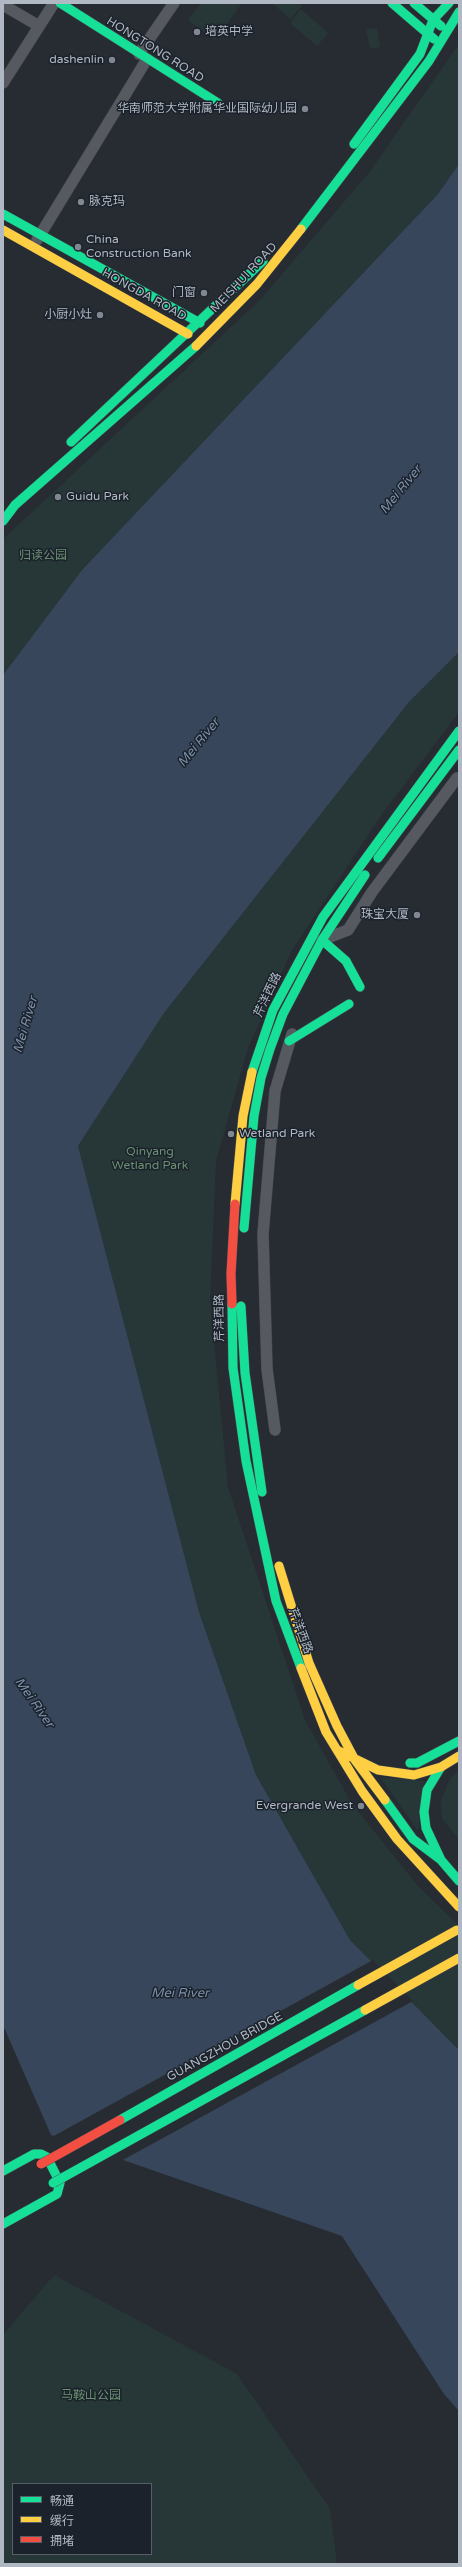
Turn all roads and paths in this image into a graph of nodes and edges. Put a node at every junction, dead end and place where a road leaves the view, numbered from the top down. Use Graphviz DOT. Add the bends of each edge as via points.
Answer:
graph roads {
  1 [pos="54,3"];
  2 [pos="60,3"];
  3 [pos="174,3"];
  4 [pos="392,3"];
  5 [pos="414,3"];
  6 [pos="449,3"];
  7 [pos="3,5"];
  8 [pos="459,12"];
  9 [pos="433,20"];
  10 [pos="39,26"];
  11 [pos="446,31"];
  12 [pos="427,33"];
  13 [pos="440,44"];
  14 [pos="143,56"];
  15 [pos="3,83"];
  16 [pos="218,103"];
  17 [pos="3,214"];
  18 [pos="3,230"];
  19 [pos="41,235"];
  20 [pos="33,247"];
  21 [pos="200,323"];
  22 [pos="188,334"];
  23 [pos="3,507"];
  24 [pos="3,521"];
  25 [pos="459,731"];
  26 [pos="459,750"];
  27 [pos="457,778"];
  28 [pos="322,940"];
  29 [pos="360,987"];
  30 [pos="349,1004"];
  31 [pos="291,1035"];
  32 [pos="275,1430"];
  33 [pos="344,1739"];
  34 [pos="459,1741"];
  35 [pos="357,1746"];
  36 [pos="336,1750"];
  37 [pos="459,1756"];
  38 [pos="355,1760"];
  39 [pos="393,1762"];
  40 [pos="441,1767"];
  41 [pos="441,1860"];
  42 [pos="459,1881"];
  43 [pos="459,1907"];
  44 [pos="459,1930"];
  45 [pos="459,1958"];
  46 [pos="35,2168"];
  47 [pos="3,2171"];
  48 [pos="47,2186"];
  49 [pos="3,2224"];
  1 -- 10 [label="street"];
  2 -- 14 [label="main road, HONGTONG ROAD"];
  3 -- 14 [label="street"];
  4 -- 12 [label="main road"];
  5 -- 9 [label="main road"];
  6 -- 9 [label="main road, MEISHUI ROAD"];
  7 -- 10 [label="street"];
  8 -- 11 [label="main road, MEISHUI ROAD"];
  9 -- 11 [label="main road"];
  9 -- 12 [label="main road, MEISHUI ROAD"];
  10 -- 15 [label="street"];
  11 -- 13 [label="main road, MEISHUI ROAD"];
  12 -- 13 [label="main road"];
  12 -- 21 [label="main road, MEISHUI ROAD" via="420,54 286,235 256,270"];
  13 -- 24 [label="main road, MEISHUI ROAD" via="326,198 257,284 196,346 15,505"];
  14 -- 16 [label="main road, HONGTONG ROAD"];
  14 -- 19 [label="street"];
  17 -- 19 [label="main road, HONGDA ROAD"];
  18 -- 20 [label="main road, HONGDA ROAD"];
  19 -- 20 [label="street"];
  19 -- 21 [label="main road, HONGDA ROAD"];
  20 -- 22 [label="main road, HONGDA ROAD"];
  21 -- 22 [label="main road, MEISHUI ROAD"];
  22 -- 23 [label="main road, MEISHUI ROAD"];
  25 -- 36 [label="main road, 芹洋西路" via="351,877 298,960 273,1010 259,1046 248,1084 238,1149 231,1323 233,1368 246,1461 276,1601 326,1732"];
  26 -- 28 [label="main road, 芹洋西路" via="361,880"];
  27 -- 28 [label="street" via="372,892 348,930"];
  28 -- 29 [label="main road" via="346,960"];
  28 -- 33 [label="main road, 芹洋西路" via="283,1014 261,1078 254,1116 240,1265 244,1374 263,1494 282,1581 309,1664"];
  30 -- 31 [label="main road"];
  31 -- 32 [label="street" via="275,1091 263,1234 267,1369"];
  33 -- 35 [label="main road"];
  33 -- 38 [label="main road, 芹洋西路"];
  34 -- 39 [label="main road" via="417,1763"];
  36 -- 38 [label="main road"];
  36 -- 43 [label="main road, 芹洋西路" via="362,1792 397,1839"];
  37 -- 40 [label="main road"];
  38 -- 40 [label="main road" via="378,1770 396,1774 414,1775"];
  38 -- 41 [label="main road, 芹洋西路" via="413,1839"];
  40 -- 41 [label="main road" via="427,1790 424,1812 426,1828"];
  41 -- 42 [label="main road, 芹洋西路"];
  44 -- 46 [label="main road, GUANGZHOU BRIDGE, bridge"];
  45 -- 48 [label="main road, bridge"];
  47 -- 49 [label="main road" via="34,2154 41,2154 48,2157 60,2183 57,2194"];
}
